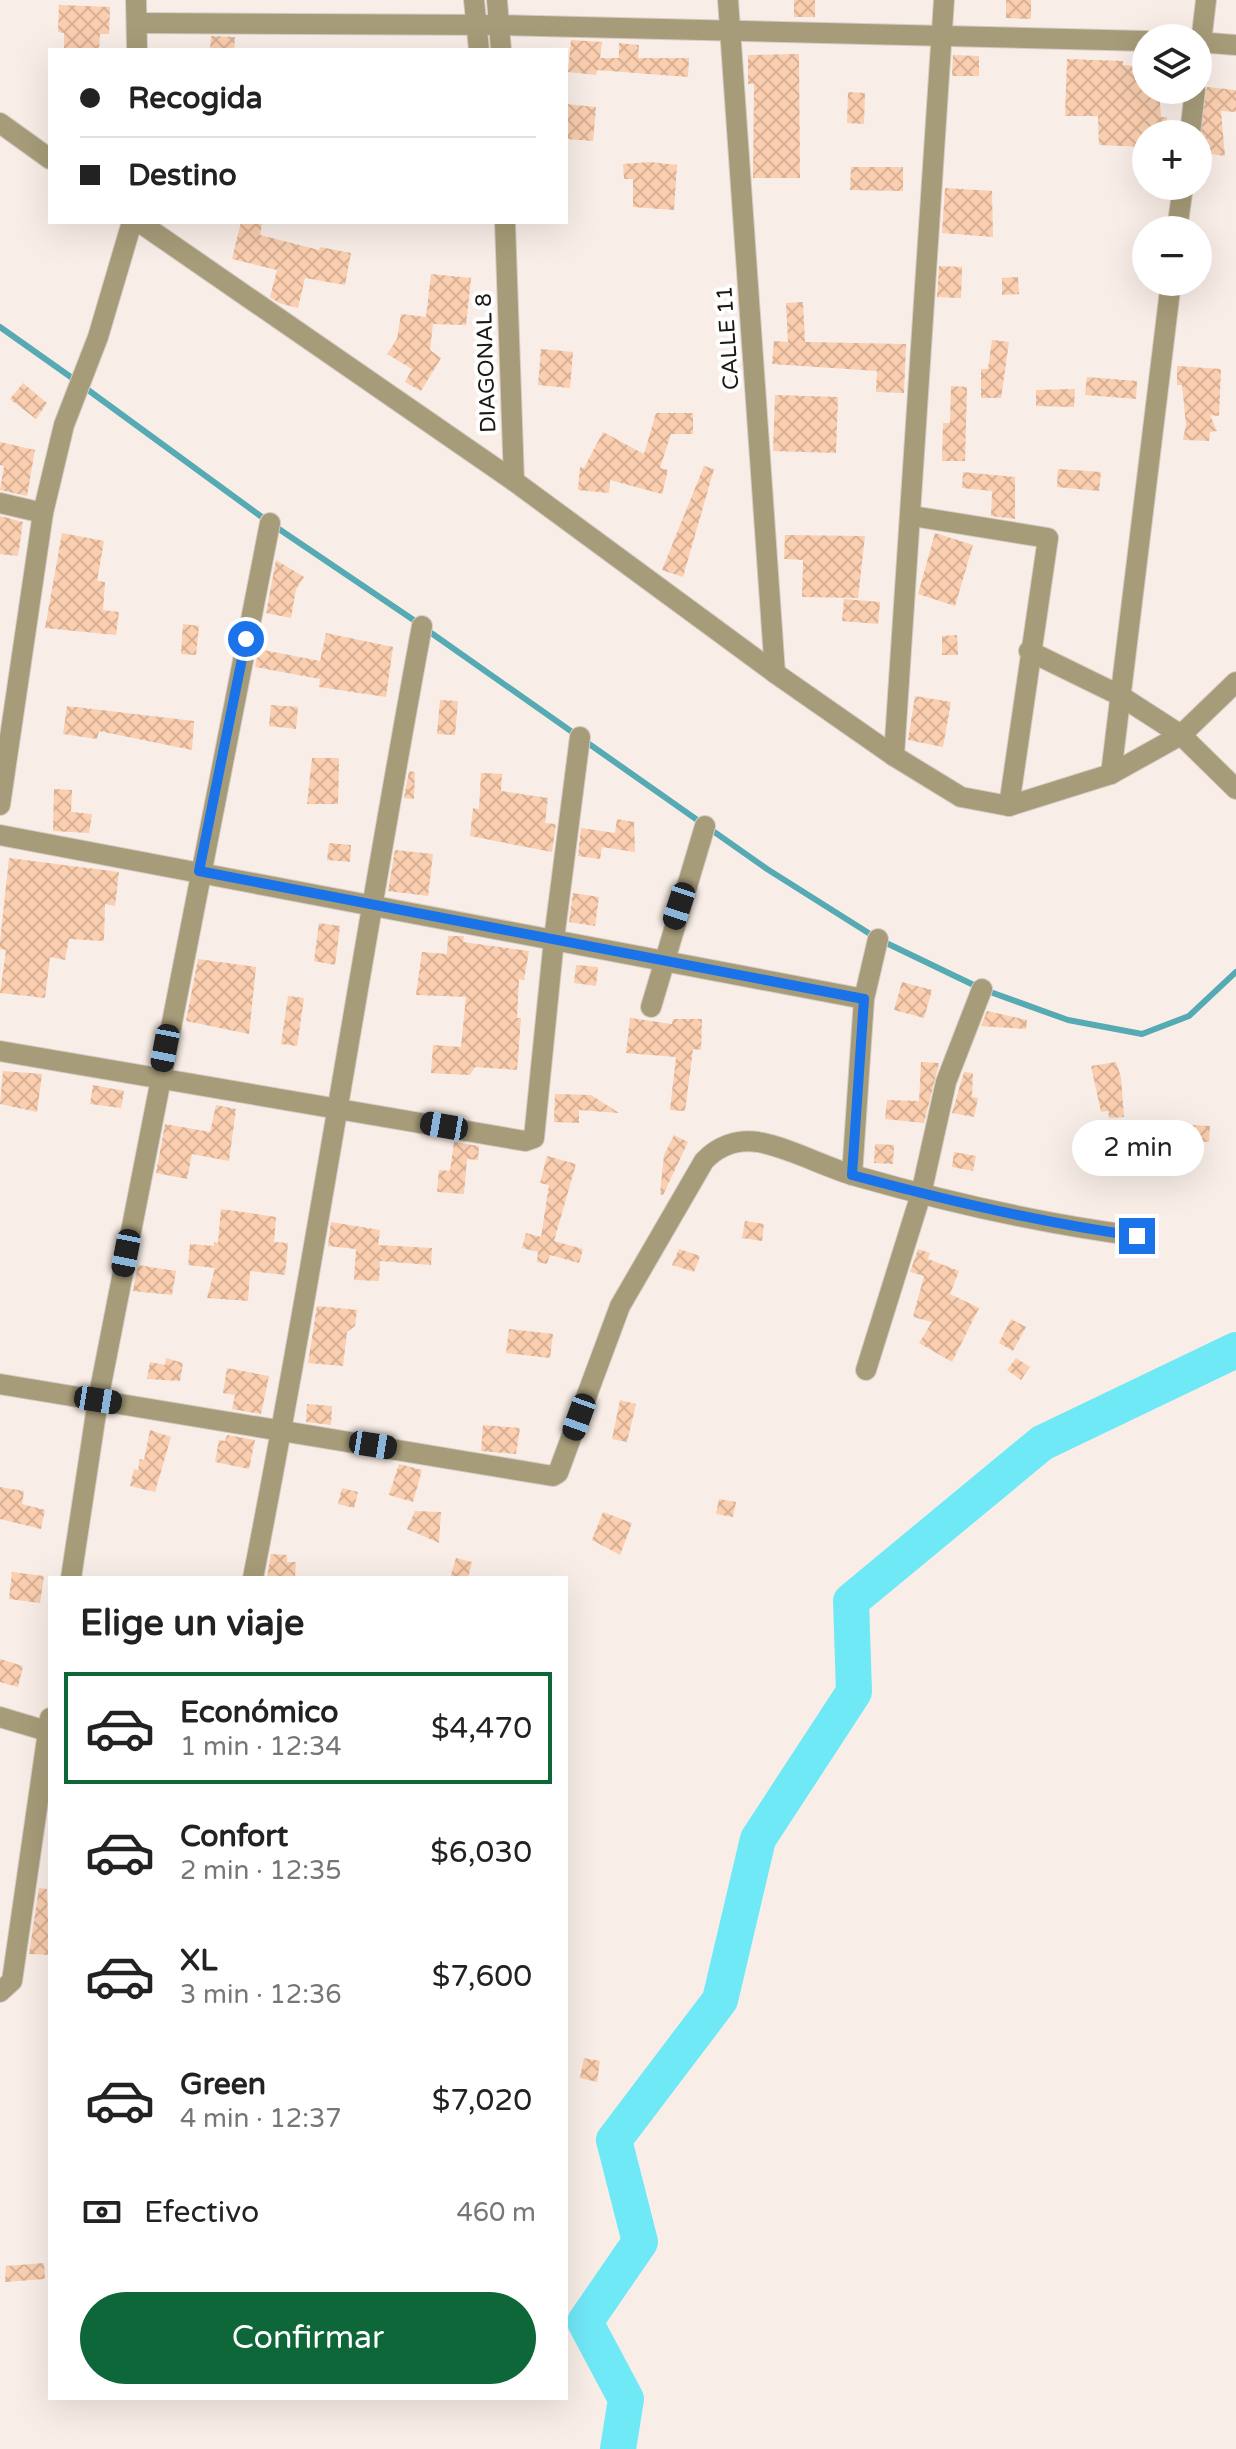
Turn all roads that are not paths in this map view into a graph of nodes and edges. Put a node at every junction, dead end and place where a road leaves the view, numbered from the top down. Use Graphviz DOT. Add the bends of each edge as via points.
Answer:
graph roads {
  1 [pos="136,0"];
  2 [pos="474,0"];
  3 [pos="497,0"];
  4 [pos="728,0"];
  5 [pos="944,0"];
  6 [pos="1206,0"];
  7 [pos="138,23"];
  8 [pos="1203,24"];
  9 [pos="499,25"];
  10 [pos="477,26"];
  11 [pos="730,31"];
  12 [pos="943,36"];
  13 [pos="1132,41"];
  14 [pos="1212,43"];
  15 [pos="1236,45"];
  16 [pos="137,48"];
  17 [pos="479,48"];
  18 [pos="501,48"];
  19 [pos="0,123"];
  20 [pos="48,158"];
  21 [pos="131,224"];
  22 [pos="142,224"];
  23 [pos="503,229"];
  24 [pos="1169,296"];
  25 [pos="514,481"];
  26 [pos="0,503"];
  27 [pos="43,513"];
  28 [pos="912,516"];
  29 [pos="270,523"];
  30 [pos="422,626"];
  31 [pos="1029,651"];
  32 [pos="775,673"];
  33 [pos="1236,682"];
  34 [pos="1119,695"];
  35 [pos="1181,735"];
  36 [pos="580,737"];
  37 [pos="894,756"];
  38 [pos="1111,774"];
  39 [pos="1236,789"];
  40 [pos="0,805"];
  41 [pos="1009,806"];
  42 [pos="705,826"];
  43 [pos="0,835"];
  44 [pos="199,871"];
  45 [pos="370,904"];
  46 [pos="554,939"];
  47 [pos="878,939"];
  48 [pos="662,960"];
  49 [pos="982,989"];
  50 [pos="864,999"];
  51 [pos="651,1007"];
  52 [pos="0,1051"];
  53 [pos="159,1077"];
  54 [pos="335,1106"];
  55 [pos="852,1175"];
  56 [pos="921,1194"];
  57 [pos="1137,1236"];
  58 [pos="866,1370"];
  59 [pos="0,1384"];
  60 [pos="98,1400"];
  61 [pos="282,1430"];
  62 [pos="71,1576"];
  63 [pos="253,1576"];
  64 [pos="0,1717"];
  65 [pos="48,1727"];
  66 [pos="48,1734"];
  67 [pos="0,1992"];
  1 -- 7 [label="street"];
  2 -- 10 [label="street"];
  3 -- 9 [label="street"];
  4 -- 11 [label="street, CALLE 11"];
  5 -- 12 [label="street"];
  6 -- 8 [label="street"];
  7 -- 10 [label="street"];
  7 -- 16 [label="street"];
  9 -- 10 [label="street"];
  9 -- 11 [label="street"];
  9 -- 18 [label="street"];
  10 -- 17 [label="street"];
  11 -- 12 [label="street"];
  11 -- 32 [label="street, CALLE 11"];
  12 -- 13 [label="street"];
  12 -- 28 [label="street"];
  14 -- 15 [label="street"];
  19 -- 20 [label="street"];
  21 -- 27 [label="street" via="98,337 64,425"];
  22 -- 25 [label="street"];
  23 -- 25 [label="street, DIAGONAL 8"];
  24 -- 34 [label="street"];
  25 -- 32 [label="street"];
  26 -- 27 [label="street"];
  27 -- 40 [label="street"];
  28 -- 31 [label="street" via="1048,538"];
  28 -- 37 [label="street"];
  29 -- 44 [label="street"];
  30 -- 45 [label="street"];
  31 -- 34 [label="street"];
  31 -- 41 [label="street"];
  32 -- 37 [label="street"];
  33 -- 35 [label="street"];
  34 -- 35 [label="street"];
  34 -- 38 [label="street"];
  35 -- 38 [label="street"];
  35 -- 39 [label="street"];
  36 -- 46 [label="street"];
  37 -- 41 [label="street" via="961,797"];
  38 -- 41 [label="street"];
  42 -- 48 [label="street"];
  43 -- 44 [label="street"];
  44 -- 45 [label="street"];
  44 -- 53 [label="street"];
  45 -- 46 [label="street"];
  45 -- 54 [label="street"];
  46 -- 48 [label="street"];
  46 -- 54 [label="street" via="534,1138 525,1141"];
  47 -- 50 [label="street"];
  48 -- 50 [label="street"];
  48 -- 51 [label="street"];
  49 -- 56 [label="street" via="946,1082"];
  50 -- 55 [label="street"];
  52 -- 53 [label="street"];
  53 -- 54 [label="street"];
  53 -- 60 [label="street"];
  54 -- 61 [label="street"];
  55 -- 56 [label="street"];
  55 -- 61 [label="street" via="760,1142 714,1149 620,1306 556,1475"];
  56 -- 57 [label="street"];
  56 -- 58 [label="street"];
  59 -- 60 [label="street"];
  60 -- 61 [label="street"];
  60 -- 62 [label="street"];
  61 -- 63 [label="street"];
  64 -- 65 [label="street"];
  66 -- 67 [label="street" via="12,1981"];
}
